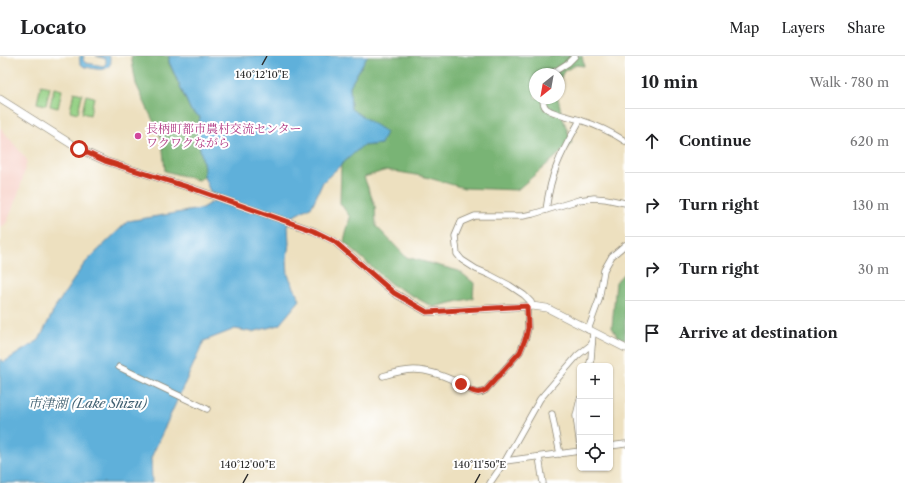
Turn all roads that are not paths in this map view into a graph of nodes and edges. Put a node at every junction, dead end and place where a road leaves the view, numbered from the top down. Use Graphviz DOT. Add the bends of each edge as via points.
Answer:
graph roads {
  1 [pos="575,56"];
  2 [pos="560,68"];
  3 [pos="0,99"];
  4 [pos="544,104"];
  5 [pos="580,120"];
  6 [pos="625,141"];
  7 [pos="625,203"];
  8 [pos="546,210"];
  9 [pos="625,245"];
  10 [pos="530,306"];
  11 [pos="590,331"];
  12 [pos="592,344"];
  13 [pos="625,348"];
  14 [pos="590,363"];
  15 [pos="119,367"];
  16 [pos="384,376"];
  17 [pos="204,408"];
  18 [pos="577,412"];
  19 [pos="552,414"];
  20 [pos="577,424"];
  21 [pos="625,444"];
  22 [pos="613,446"];
  23 [pos="577,451"];
  24 [pos="560,454"];
  25 [pos="540,457"];
  26 [pos="506,461"];
  27 [pos="490,483"];
  28 [pos="543,483"];
  1 -- 2 [label="street"];
  3 -- 10 [label="street" via="79,149 105,161 314,231 334,241 394,293 427,312"];
  4 -- 5 [label="street" via="546,109"];
  5 -- 6 [label="street" via="611,132"];
  5 -- 8 [label="street" via="557,165"];
  7 -- 8 [label="street" via="594,198"];
  8 -- 10 [label="street" via="523,216 475,216 462,222 455,236 457,254 462,260 524,295 531,302"];
  9 -- 11 [label="street" via="612,256 604,270"];
  10 -- 11 [label="street" via="547,308"];
  10 -- 16 [label="street" via="528,328 520,352 482,393 473,392 461,384 428,372 413,370"];
  11 -- 12 [label="street"];
  11 -- 13 [label="street"];
  12 -- 14 [label="street"];
  12 -- 26 [label="street" via="577,356 540,399"];
  15 -- 17 [label="street"];
  18 -- 20 [label="street"];
  19 -- 24 [label="street"];
  21 -- 22 [label="street"];
  23 -- 24 [label="street"];
  24 -- 25 [label="street"];
  25 -- 26 [label="street"];
  25 -- 28 [label="street"];
  26 -- 27 [label="street"];
}
